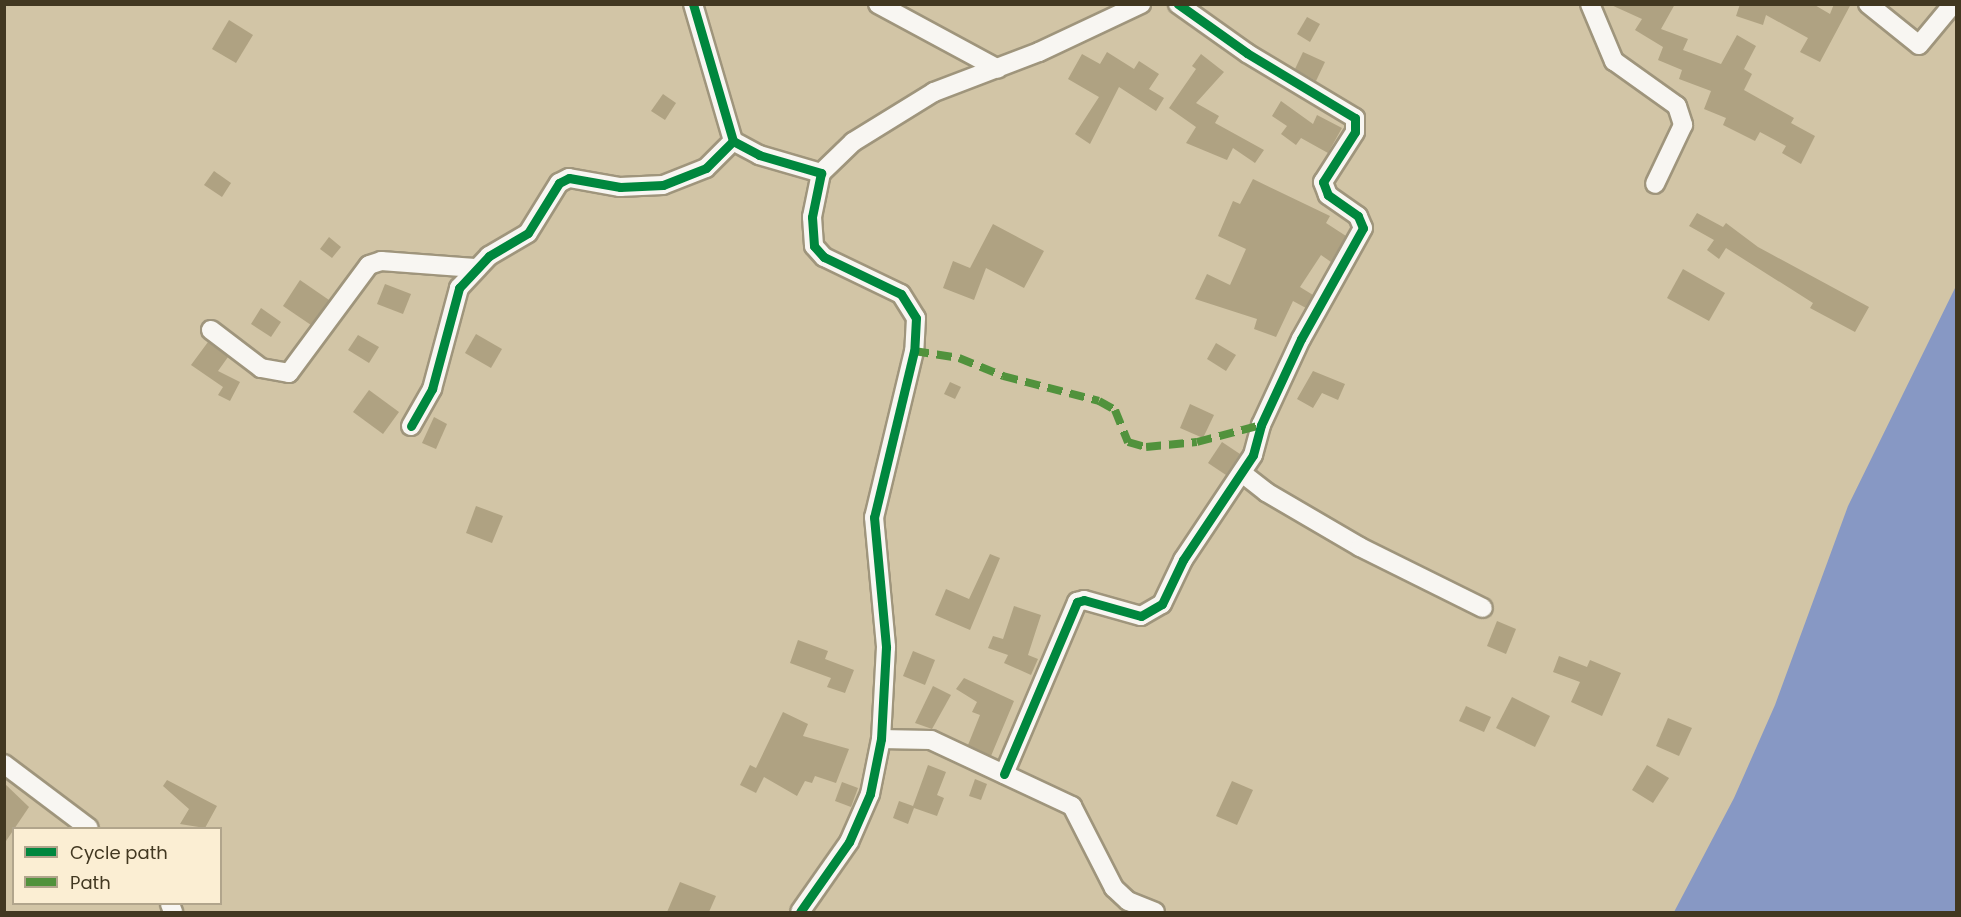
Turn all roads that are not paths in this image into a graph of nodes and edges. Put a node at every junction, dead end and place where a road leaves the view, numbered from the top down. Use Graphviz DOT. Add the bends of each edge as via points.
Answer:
graph roads {
  1 [pos="693,4"];
  2 [pos="878,4"];
  3 [pos="1141,4"];
  4 [pos="1178,4"];
  5 [pos="1590,4"];
  6 [pos="1868,4"];
  7 [pos="1953,4"];
  8 [pos="998,69"];
  9 [pos="733,141"];
  10 [pos="821,173"];
  11 [pos="1655,184"];
  12 [pos="475,268"];
  13 [pos="211,330"];
  14 [pos="411,426"];
  15 [pos="1242,473"];
  16 [pos="1482,608"];
  17 [pos="881,739"];
  18 [pos="4,764"];
  19 [pos="1004,774"];
  20 [pos="88,827"];
  21 [pos="800,912"];
  22 [pos="1155,912"];
  1 -- 9 [label="street"];
  2 -- 8 [label="street"];
  3 -- 8 [label="street"];
  4 -- 15 [label="street" via="1247,53 1351,113 1357,123 1323,182 1328,195 1363,221 1362,234 1301,339"];
  5 -- 11 [label="street" via="1614,61 1677,106 1683,125"];
  6 -- 7 [label="street" via="1919,45"];
  8 -- 10 [label="street" via="934,92 853,142"];
  9 -- 10 [label="street" via="759,155"];
  9 -- 12 [label="street" via="706,168 663,185 620,187 569,178 548,198 528,233"];
  10 -- 17 [label="street" via="812,217 814,246 824,257 901,294 916,318 914,351 874,517 886,647"];
  12 -- 13 [label="street" via="381,261 369,265 289,372 261,369"];
  12 -- 14 [label="street" via="459,288 432,389"];
  15 -- 16 [label="street" via="1266,492 1360,547"];
  15 -- 19 [label="street" via="1152,613 1141,616 1084,600 1077,602"];
  17 -- 19 [label="street" via="931,740"];
  17 -- 21 [label="street" via="870,794 849,842"];
  18 -- 20 [label="street"];
  19 -- 22 [label="street" via="1072,806 1114,888 1128,901"];
}
